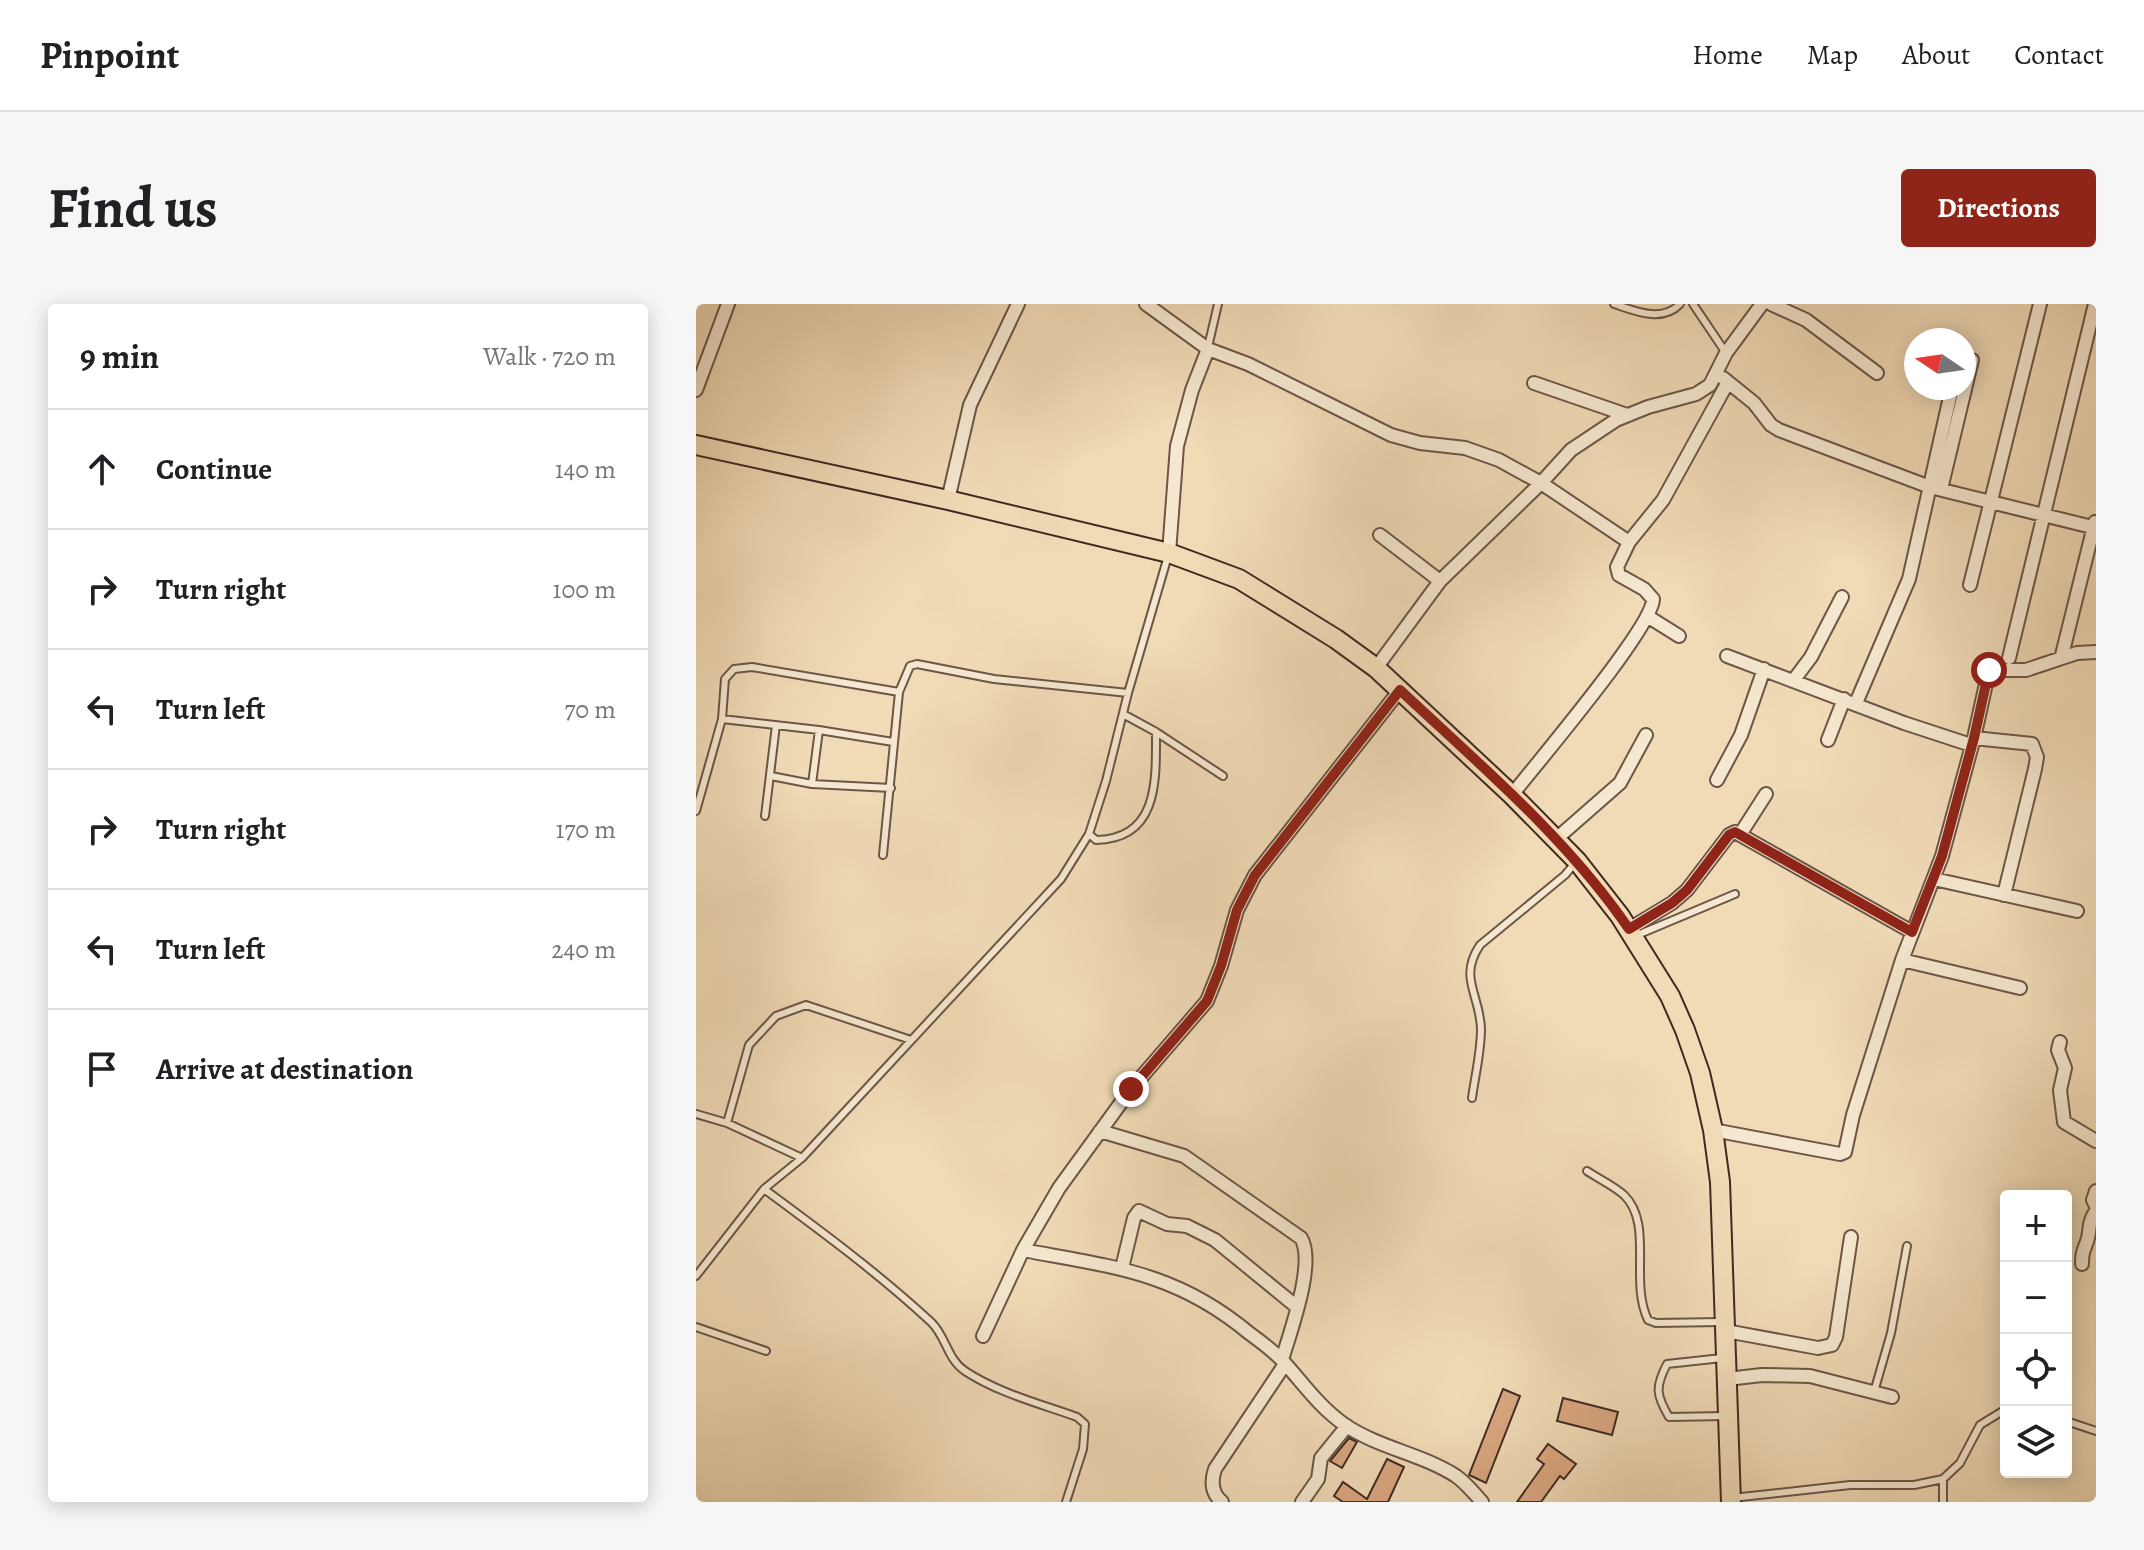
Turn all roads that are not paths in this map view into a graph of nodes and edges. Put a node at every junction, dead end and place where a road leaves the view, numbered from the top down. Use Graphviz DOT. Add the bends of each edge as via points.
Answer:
graph roads {
  1 [pos="728,304"];
  2 [pos="1018,304"];
  3 [pos="1146,304"];
  4 [pos="1218,304"];
  5 [pos="1614,304"];
  6 [pos="1680,304"];
  7 [pos="1693,304"];
  8 [pos="1762,304"];
  9 [pos="1771,304"];
  10 [pos="2040,304"];
  11 [pos="2095,304"];
  12 [pos="1208,349"];
  13 [pos="1726,353"];
  14 [pos="1877,373"];
  15 [pos="1723,378"];
  16 [pos="1534,383"];
  17 [pos="696,390"];
  18 [pos="1950,400"];
  19 [pos="1960,400"];
  20 [pos="1627,415"];
  21 [pos="696,445"];
  22 [pos="1541,483"];
  23 [pos="1935,488"];
  24 [pos="948,500"];
  25 [pos="1990,502"];
  26 [pos="2044,515"];
  27 [pos="2095,525"];
  28 [pos="1380,535"];
  29 [pos="1629,542"];
  30 [pos="1169,553"];
  31 [pos="1440,581"];
  32 [pos="1970,585"];
  33 [pos="1842,597"];
  34 [pos="1647,616"];
  35 [pos="1679,636"];
  36 [pos="2096,652"];
  37 [pos="2062,655"];
  38 [pos="1727,656"];
  39 [pos="2009,658"];
  40 [pos="1376,668"];
  41 [pos="1764,669"];
  42 [pos="1793,681"];
  43 [pos="1400,690"];
  44 [pos="899,692"];
  45 [pos="1128,693"];
  46 [pos="1850,701"];
  47 [pos="1123,714"];
  48 [pos="722,719"];
  49 [pos="776,725"];
  50 [pos="819,730"];
  51 [pos="1156,732"];
  52 [pos="1646,735"];
  53 [pos="1828,740"];
  54 [pos="893,742"];
  55 [pos="1973,742"];
  56 [pos="771,776"];
  57 [pos="1223,776"];
  58 [pos="1717,780"];
  59 [pos="812,784"];
  60 [pos="891,788"];
  61 [pos="1766,794"];
  62 [pos="1512,795"];
  63 [pos="696,811"];
  64 [pos="765,816"];
  65 [pos="1741,833"];
  66 [pos="1089,834"];
  67 [pos="1555,840"];
  68 [pos="883,855"];
  69 [pos="1577,861"];
  70 [pos="1934,879"];
  71 [pos="1735,894"];
  72 [pos="2004,895"];
  73 [pos="2077,911"];
  74 [pos="1912,932"];
  75 [pos="1631,933"];
  76 [pos="1902,960"];
  77 [pos="2020,988"];
  78 [pos="911,1040"];
  79 [pos="2060,1042"];
  80 [pos="1472,1098"];
  81 [pos="696,1114"];
  82 [pos="727,1123"];
  83 [pos="1713,1130"];
  84 [pos="1100,1131"];
  85 [pos="2096,1141"];
  86 [pos="802,1158"];
  87 [pos="1587,1171"];
  88 [pos="764,1189"];
  89 [pos="2096,1191"];
  90 [pos="2096,1209"];
  91 [pos="1851,1237"];
  92 [pos="1907,1246"];
  93 [pos="1023,1250"];
  94 [pos="2082,1264"];
  95 [pos="1122,1268"];
  96 [pos="696,1276"];
  97 [pos="1297,1307"];
  98 [pos="696,1327"];
  99 [pos="1726,1327"];
  100 [pos="983,1336"];
  101 [pos="766,1351"];
  102 [pos="1725,1357"];
  103 [pos="1283,1362"];
  104 [pos="1727,1379"];
  105 [pos="1874,1392"];
  106 [pos="1892,1397"];
  107 [pos="2000,1413"];
  108 [pos="1727,1416"];
  109 [pos="2072,1423"];
  110 [pos="1347,1426"];
  111 [pos="2096,1431"];
  112 [pos="1943,1479"];
  113 [pos="1731,1500"];
  114 [pos="1066,1502"];
  115 [pos="1222,1502"];
  116 [pos="1302,1502"];
  117 [pos="1482,1502"];
  118 [pos="1943,1502"];
  1 -- 17 [label="street"];
  2 -- 24 [label="street" via="970,405"];
  3 -- 12 [label="street"];
  4 -- 12 [label="lane"];
  5 -- 6 [label="lane" via="1658,315"];
  7 -- 13 [label="lane"];
  8 -- 13 [label="street"];
  9 -- 14 [label="street" via="1806,320"];
  10 -- 25 [label="street"];
  11 -- 26 [label="street"];
  12 -- 22 [label="street" via="1391,435 1479,451"];
  12 -- 30 [label="street" via="1177,446"];
  13 -- 15 [label="street"];
  15 -- 20 [label="street" via="1696,394"];
  15 -- 23 [label="street" via="1779,430"];
  15 -- 29 [label="street" via="1663,500"];
  16 -- 20 [label="street"];
  18 -- 23 [label="street"];
  19 -- 23 [label="street"];
  20 -- 22 [label="street" via="1581,441"];
  21 -- 24 [label="main road"];
  22 -- 29 [label="street"];
  22 -- 31 [label="street"];
  23 -- 25 [label="street"];
  23 -- 46 [label="street" via="1909,579"];
  24 -- 30 [label="main road"];
  25 -- 26 [label="street"];
  25 -- 32 [label="street"];
  26 -- 27 [label="street"];
  26 -- 39 [label="street"];
  27 -- 37 [label="street"];
  28 -- 31 [label="street"];
  29 -- 34 [label="street" via="1617,570 1653,599"];
  30 -- 40 [label="main road" via="1257,588"];
  30 -- 45 [label="lane"];
  31 -- 40 [label="street"];
  33 -- 42 [label="street"];
  34 -- 35 [label="street"];
  34 -- 62 [label="street"];
  36 -- 55 [label="street" via="2026,670 1989,670"];
  38 -- 41 [label="street"];
  40 -- 43 [label="main road"];
  41 -- 42 [label="street"];
  41 -- 58 [label="street" via="1741,735"];
  42 -- 46 [label="street"];
  43 -- 62 [label="main road"];
  43 -- 84 [label="street" via="1255,875 1201,1011"];
  44 -- 45 [label="lane" via="910,666 917,664 994,679"];
  44 -- 48 [label="lane" via="752,667 734,669 725,679"];
  44 -- 54 [label="lane"];
  45 -- 47 [label="lane"];
  46 -- 53 [label="street"];
  46 -- 55 [label="street"];
  47 -- 51 [label="lane"];
  47 -- 66 [label="lane"];
  48 -- 49 [label="lane"];
  48 -- 63 [label="lane"];
  49 -- 50 [label="lane"];
  49 -- 56 [label="lane"];
  50 -- 54 [label="lane"];
  50 -- 59 [label="lane"];
  51 -- 57 [label="lane"];
  51 -- 66 [label="lane" via="1156,773 1139,825 1114,839 1096,840"];
  52 -- 67 [label="street" via="1620,783"];
  54 -- 60 [label="lane"];
  55 -- 70 [label="street"];
  55 -- 72 [label="street" via="2032,744 2035,750"];
  56 -- 59 [label="lane"];
  56 -- 64 [label="lane"];
  59 -- 60 [label="lane"];
  60 -- 68 [label="lane"];
  61 -- 65 [label="street"];
  62 -- 67 [label="main road"];
  65 -- 74 [label="street"];
  65 -- 75 [label="street" via="1729,835 1699,876"];
  66 -- 78 [label="lane" via="1061,879"];
  67 -- 69 [label="main road"];
  69 -- 75 [label="main road"];
  69 -- 80 [label="lane" via="1472,957 1469,981 1481,1030"];
  70 -- 72 [label="street"];
  70 -- 74 [label="street"];
  71 -- 75 [label="lane"];
  72 -- 73 [label="street"];
  74 -- 76 [label="street"];
  75 -- 83 [label="main road" via="1685,1030"];
  76 -- 77 [label="street"];
  76 -- 83 [label="street" via="1845,1152"];
  78 -- 82 [label="lane" via="806,1005 776,1016 749,1045"];
  78 -- 86 [label="lane"];
  79 -- 85 [label="street" via="2065,1074 2062,1117"];
  81 -- 82 [label="lane"];
  82 -- 86 [label="lane"];
  83 -- 99 [label="main road"];
  84 -- 93 [label="street"];
  84 -- 97 [label="street" via="1184,1156 1301,1238 1305,1267"];
  86 -- 88 [label="lane"];
  87 -- 99 [label="lane" via="1624,1195 1635,1212 1640,1230 1638,1291 1648,1320"];
  88 -- 96 [label="lane"];
  88 -- 114 [label="lane" via="901,1294 938,1329 948,1353 964,1371 1085,1424"];
  89 -- 90 [label="street"];
  90 -- 94 [label="street" via="2089,1220"];
  91 -- 99 [label="street" via="1832,1345 1818,1348"];
  92 -- 105 [label="lane"];
  93 -- 95 [label="street"];
  93 -- 100 [label="street"];
  95 -- 97 [label="street" via="1134,1218 1145,1212 1215,1240"];
  95 -- 103 [label="street" via="1191,1293"];
  97 -- 103 [label="street"];
  98 -- 101 [label="lane"];
  99 -- 102 [label="main road"];
  102 -- 104 [label="main road"];
  102 -- 108 [label="lane" via="1667,1364 1658,1398 1669,1417"];
  103 -- 110 [label="street" via="1320,1405"];
  103 -- 115 [label="street" via="1215,1469 1211,1479"];
  104 -- 105 [label="street" via="1810,1376"];
  104 -- 108 [label="main road"];
  105 -- 106 [label="street"];
  107 -- 112 [label="lane" via="1980,1425 1960,1463"];
  108 -- 113 [label="main road"];
  109 -- 111 [label="lane"];
  110 -- 116 [label="street" via="1321,1458 1318,1479"];
  110 -- 117 [label="street" via="1457,1477"];
  112 -- 113 [label="lane"];
  112 -- 118 [label="lane"];
}
